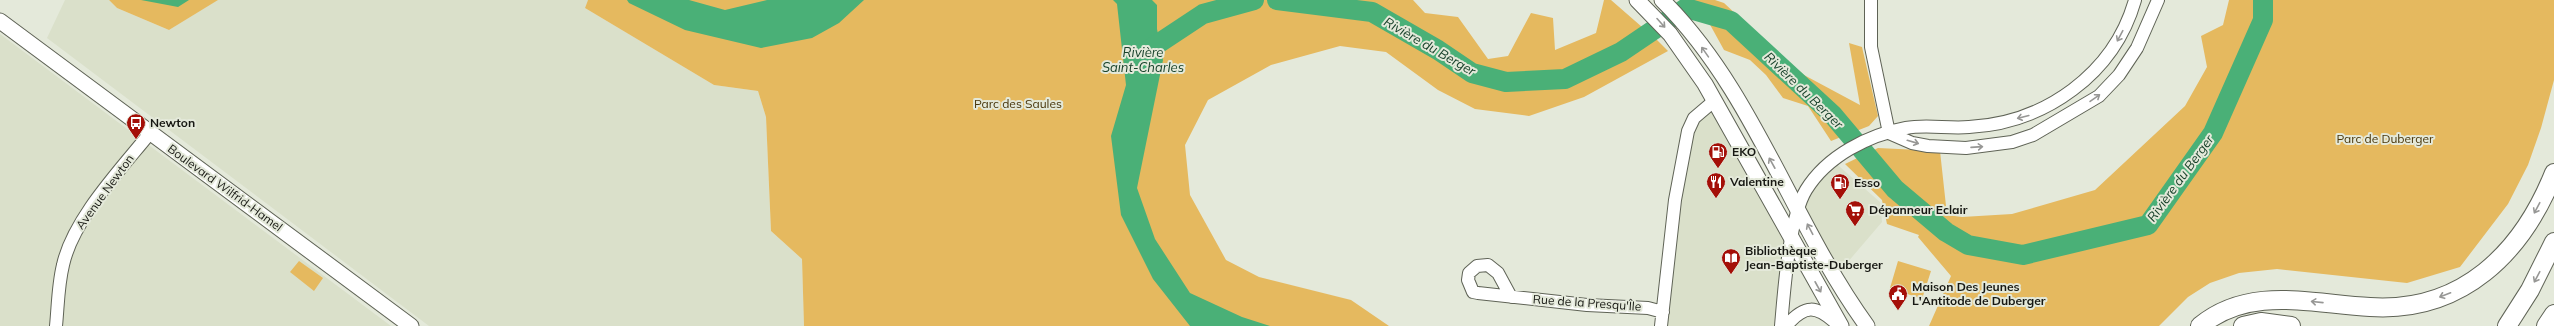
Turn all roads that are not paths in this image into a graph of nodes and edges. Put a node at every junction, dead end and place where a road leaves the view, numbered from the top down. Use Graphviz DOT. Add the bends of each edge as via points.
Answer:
graph roads {
  1 [pos="1662,0"];
  2 [pos="1871,0"];
  3 [pos="2135,0"];
  4 [pos="2158,0"];
  5 [pos="1641,4"];
  6 [pos="0,21"];
  7 [pos="1714,101"];
  8 [pos="150,133"];
  9 [pos="1889,133"];
  10 [pos="2554,173"];
  11 [pos="1798,209"];
  12 [pos="1792,241"];
  13 [pos="2554,242"];
  14 [pos="1511,297"];
  15 [pos="1662,312"];
  16 [pos="2554,314"];
  17 [pos="56,326"];
  18 [pos="411,326"];
  19 [pos="1661,326"];
  20 [pos="1781,326"];
  21 [pos="1786,326"];
  22 [pos="1840,326"];
  23 [pos="1867,326"];
  24 [pos="2200,326"];
  25 [pos="2243,326"];
  26 [pos="2291,326"];
  27 [pos="2507,326"];
  28 [pos="2546,326"];
  11 -- 1 [label="main road, one-way" via="1737,100 1690,31"];
  2 -- 9 [label="street" via="1871,47"];
  3 -- 9 [label="street, one-way" via="2130,17 2105,60 2084,83 2027,116 1970,127 1907,128"];
  9 -- 4 [label="street, one-way" via="1928,146 1966,148 2012,142 2033,135 2098,96 2119,75 2137,48"];
  5 -- 7 [label="main road, one-way" via="1675,40"];
  6 -- 8 [label="main road, Boulevard Wilfrid-Hamel"];
  7 -- 12 [label="main road"];
  7 -- 15 [label="street" via="1694,118 1688,131 1675,200"];
  8 -- 17 [label="street, Avenue Newton" via="91,209 71,242 63,265"];
  8 -- 18 [label="main road, Boulevard Wilfrid-Hamel"];
  9 -- 11 [label="street" via="1832,160 1806,190"];
  10 -- 24 [label="highway, one-way" via="2536,210 2508,252 2465,287 2430,300 2402,306 2371,308 2267,299 2243,303"];
  11 -- 12 [label="street"];
  23 -- 11 [label="main road, one-way" via="1839,283"];
  12 -- 20 [label="street" via="1785,278"];
  12 -- 22 [label="main road, one-way"];
  13 -- 27 [label="highway, one-way" via="2530,290"];
  14 -- 15 [label="street, Rue de la Presqu'Île" via="1648,308"];
  15 -- 19 [label="street"];
  16 -- 28 [label="highway"];
  21 -- 22 [label="street" via="1797,313 1808,310 1826,314"];
  25 -- 26 [label="highway" via="2261,322"];
}
